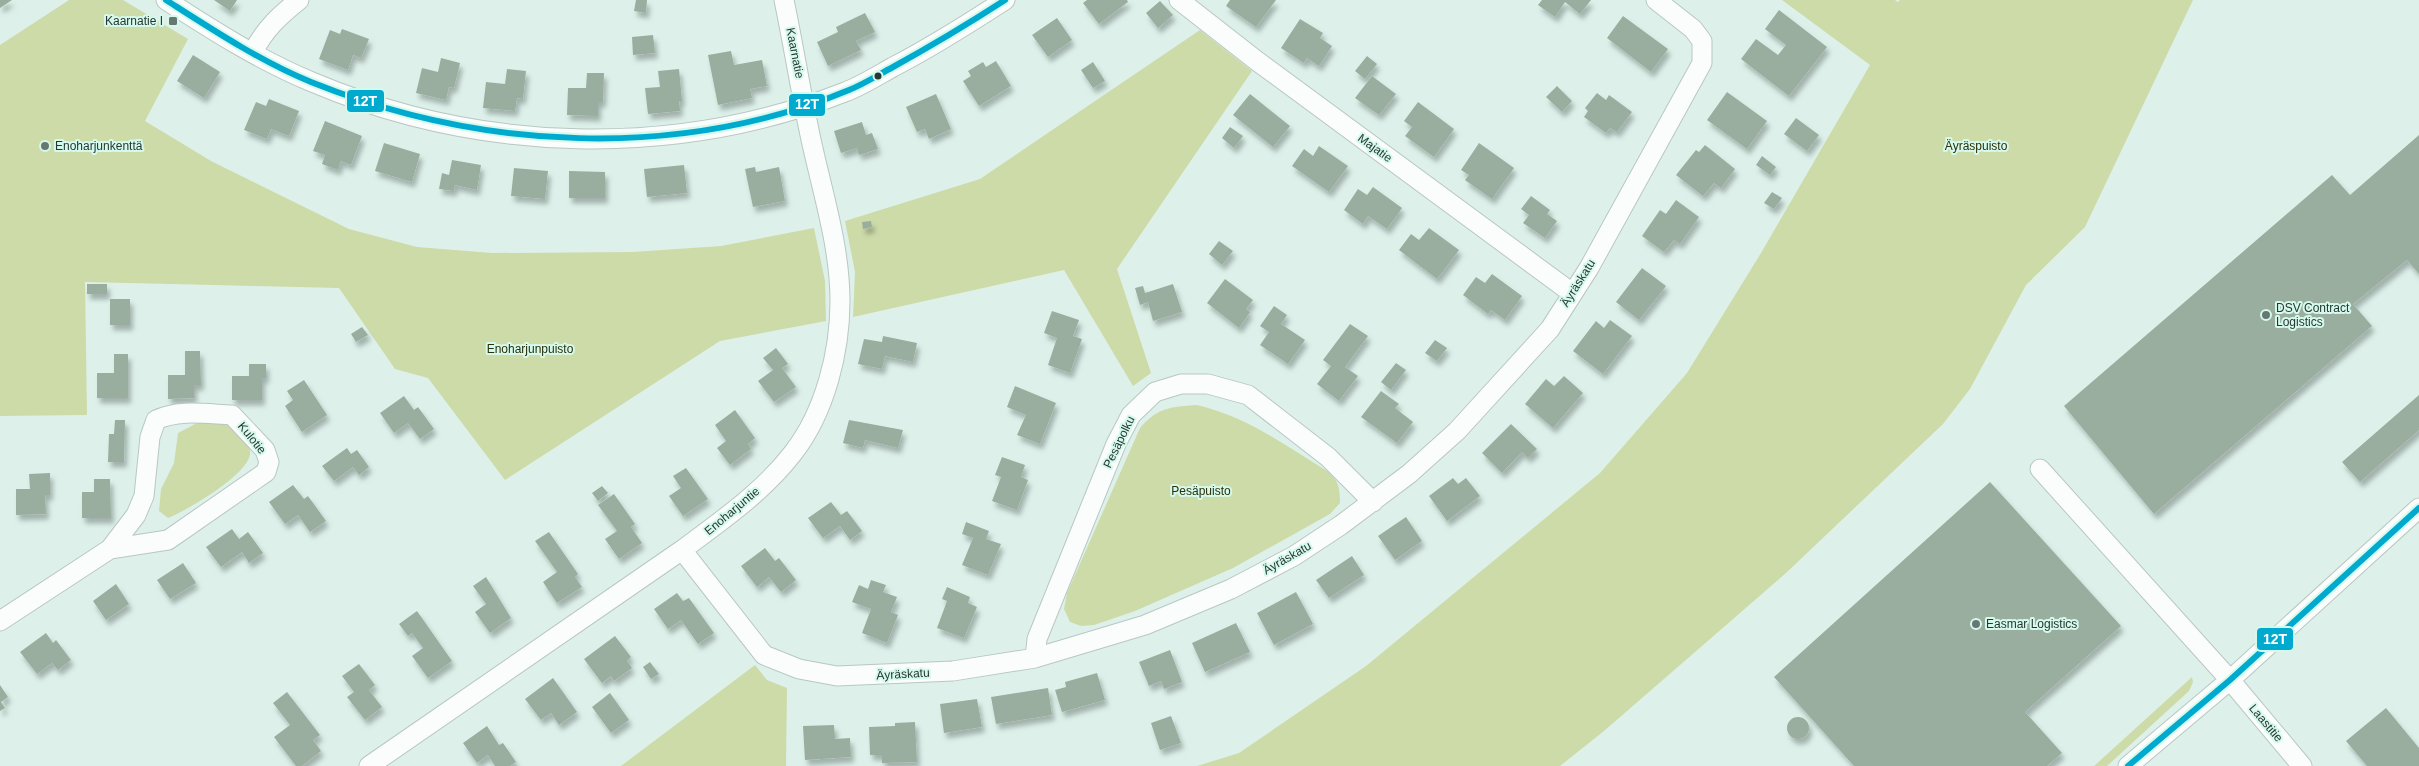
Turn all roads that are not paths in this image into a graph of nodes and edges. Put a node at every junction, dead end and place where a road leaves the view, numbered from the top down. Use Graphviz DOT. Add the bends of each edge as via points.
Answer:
graph roads {
  1 [pos="166,0"];
  2 [pos="299,0"];
  3 [pos="784,0"];
  4 [pos="1005,0"];
  5 [pos="1179,0"];
  6 [pos="1656,0"];
  7 [pos="253,52"];
  8 [pos="805,106"];
  9 [pos="1572,293"];
  10 [pos="2040,470"];
  11 [pos="1373,502"];
  12 [pos="2419,508"];
  13 [pos="110,549"];
  14 [pos="682,550"];
  15 [pos="0,621"];
  16 [pos="1036,658"];
  17 [pos="2230,680"];
  18 [pos="370,766"];
  19 [pos="2128,766"];
  20 [pos="2302,766"];
  1 -- 7 [label="street"];
  2 -- 7 [label="street" via="271,23"];
  3 -- 8 [label="street, Kaarnatie"];
  4 -- 8 [label="street" via="948,38 879,75 846,92"];
  5 -- 9 [label="street, Majatie"];
  6 -- 9 [label="street, Äyräskatu" via="1693,29 1702,41 1702,63"];
  7 -- 8 [label="street" via="293,74 352,98 437,122 526,137 614,139 663,135 751,121"];
  8 -- 14 [label="street, Enoharjuntie" via="837,263 840,299 828,382 818,410 793,453 768,481"];
  9 -- 11 [label="street, Äyräskatu" via="1550,329 1457,431"];
  10 -- 17 [label="street, Laastitie"];
  11 -- 16 [label="street, Äyräskatu" via="1294,556 1231,589 1144,625"];
  11 -- 16 [label="street, Pesäpolku" via="1328,456 1248,395 1208,384 1181,384 1156,392 1131,415 1116,444 1037,638"];
  12 -- 17 [label="street"];
  13 -- 13 [label="street, Kulotie" via="168,540 266,472 269,462 265,450 232,415 179,413 156,420 150,437 144,496 136,515"];
  13 -- 15 [label="street, Kulotie"];
  14 -- 16 [label="street, Äyräskatu" via="764,655 776,662 837,676 953,670"];
  14 -- 18 [label="street, Enoharjuntie"];
  17 -- 19 [label="street"];
  17 -- 20 [label="street, Laastitie"];
}
